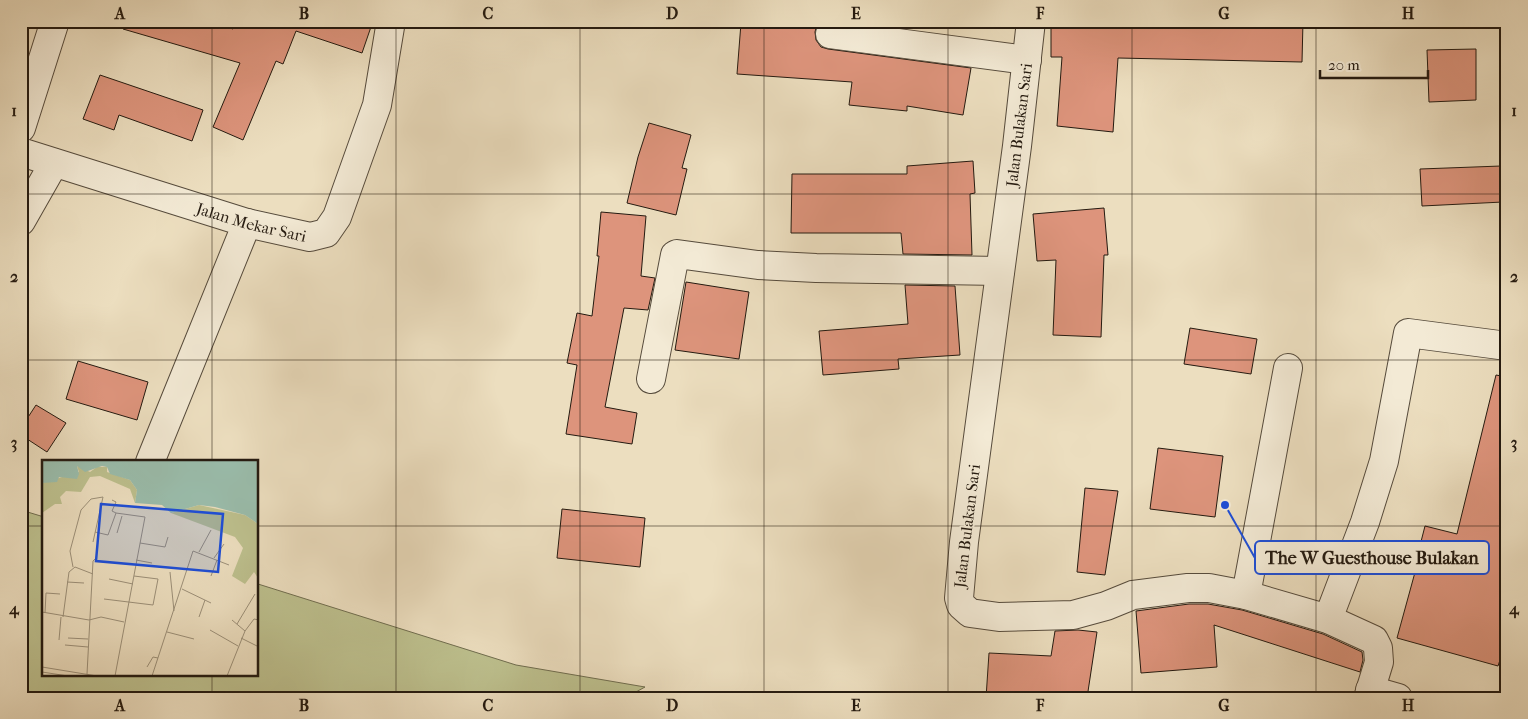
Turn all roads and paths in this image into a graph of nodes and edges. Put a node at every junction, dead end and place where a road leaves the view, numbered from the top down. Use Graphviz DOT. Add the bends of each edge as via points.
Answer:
graph roads {
  1 [pos="55,21"];
  2 [pos="391,21"];
  3 [pos="1031,21"];
  4 [pos="830,34"];
  5 [pos="1027,60"];
  6 [pos="21,128"];
  7 [pos="21,152"];
  8 [pos="54,163"];
  9 [pos="21,221"];
  10 [pos="247,223"];
  11 [pos="1000,271"];
  12 [pos="1507,346"];
  13 [pos="1288,368"];
  14 [pos="651,379"];
  15 [pos="151,460"];
  16 [pos="1246,595"];
  17 [pos="1328,619"];
  18 [pos="1369,694"];
  19 [pos="1398,698"];
  1 -- 6 [label="street"];
  2 -- 10 [label="street, Jalan Mekar Sari" via="377,105 330,229 310,237"];
  3 -- 5 [label="street, Jalan Bulakan Sari"];
  4 -- 5 [label="street"];
  5 -- 11 [label="street, Jalan Bulakan Sari"];
  7 -- 8 [label="street, Jalan Mekar Sari"];
  8 -- 9 [label="street"];
  8 -- 10 [label="street, Jalan Mekar Sari"];
  10 -- 15 [label="street"];
  11 -- 14 [label="street" via="758,265 677,254"];
  11 -- 16 [label="street, Jalan Bulakan Sari" via="964,542 959,590 961,604 970,613 986,616 1073,614 1133,595 1158,591 1209,588"];
  12 -- 17 [label="street" via="1408,333 1384,461"];
  13 -- 16 [label="street"];
  16 -- 17 [label="street, Jalan Bulakan Sari"];
  17 -- 18 [label="street, Jalan Bulakan Sari" via="1369,637 1376,644 1379,662"];
  18 -- 19 [label="street"];
}
